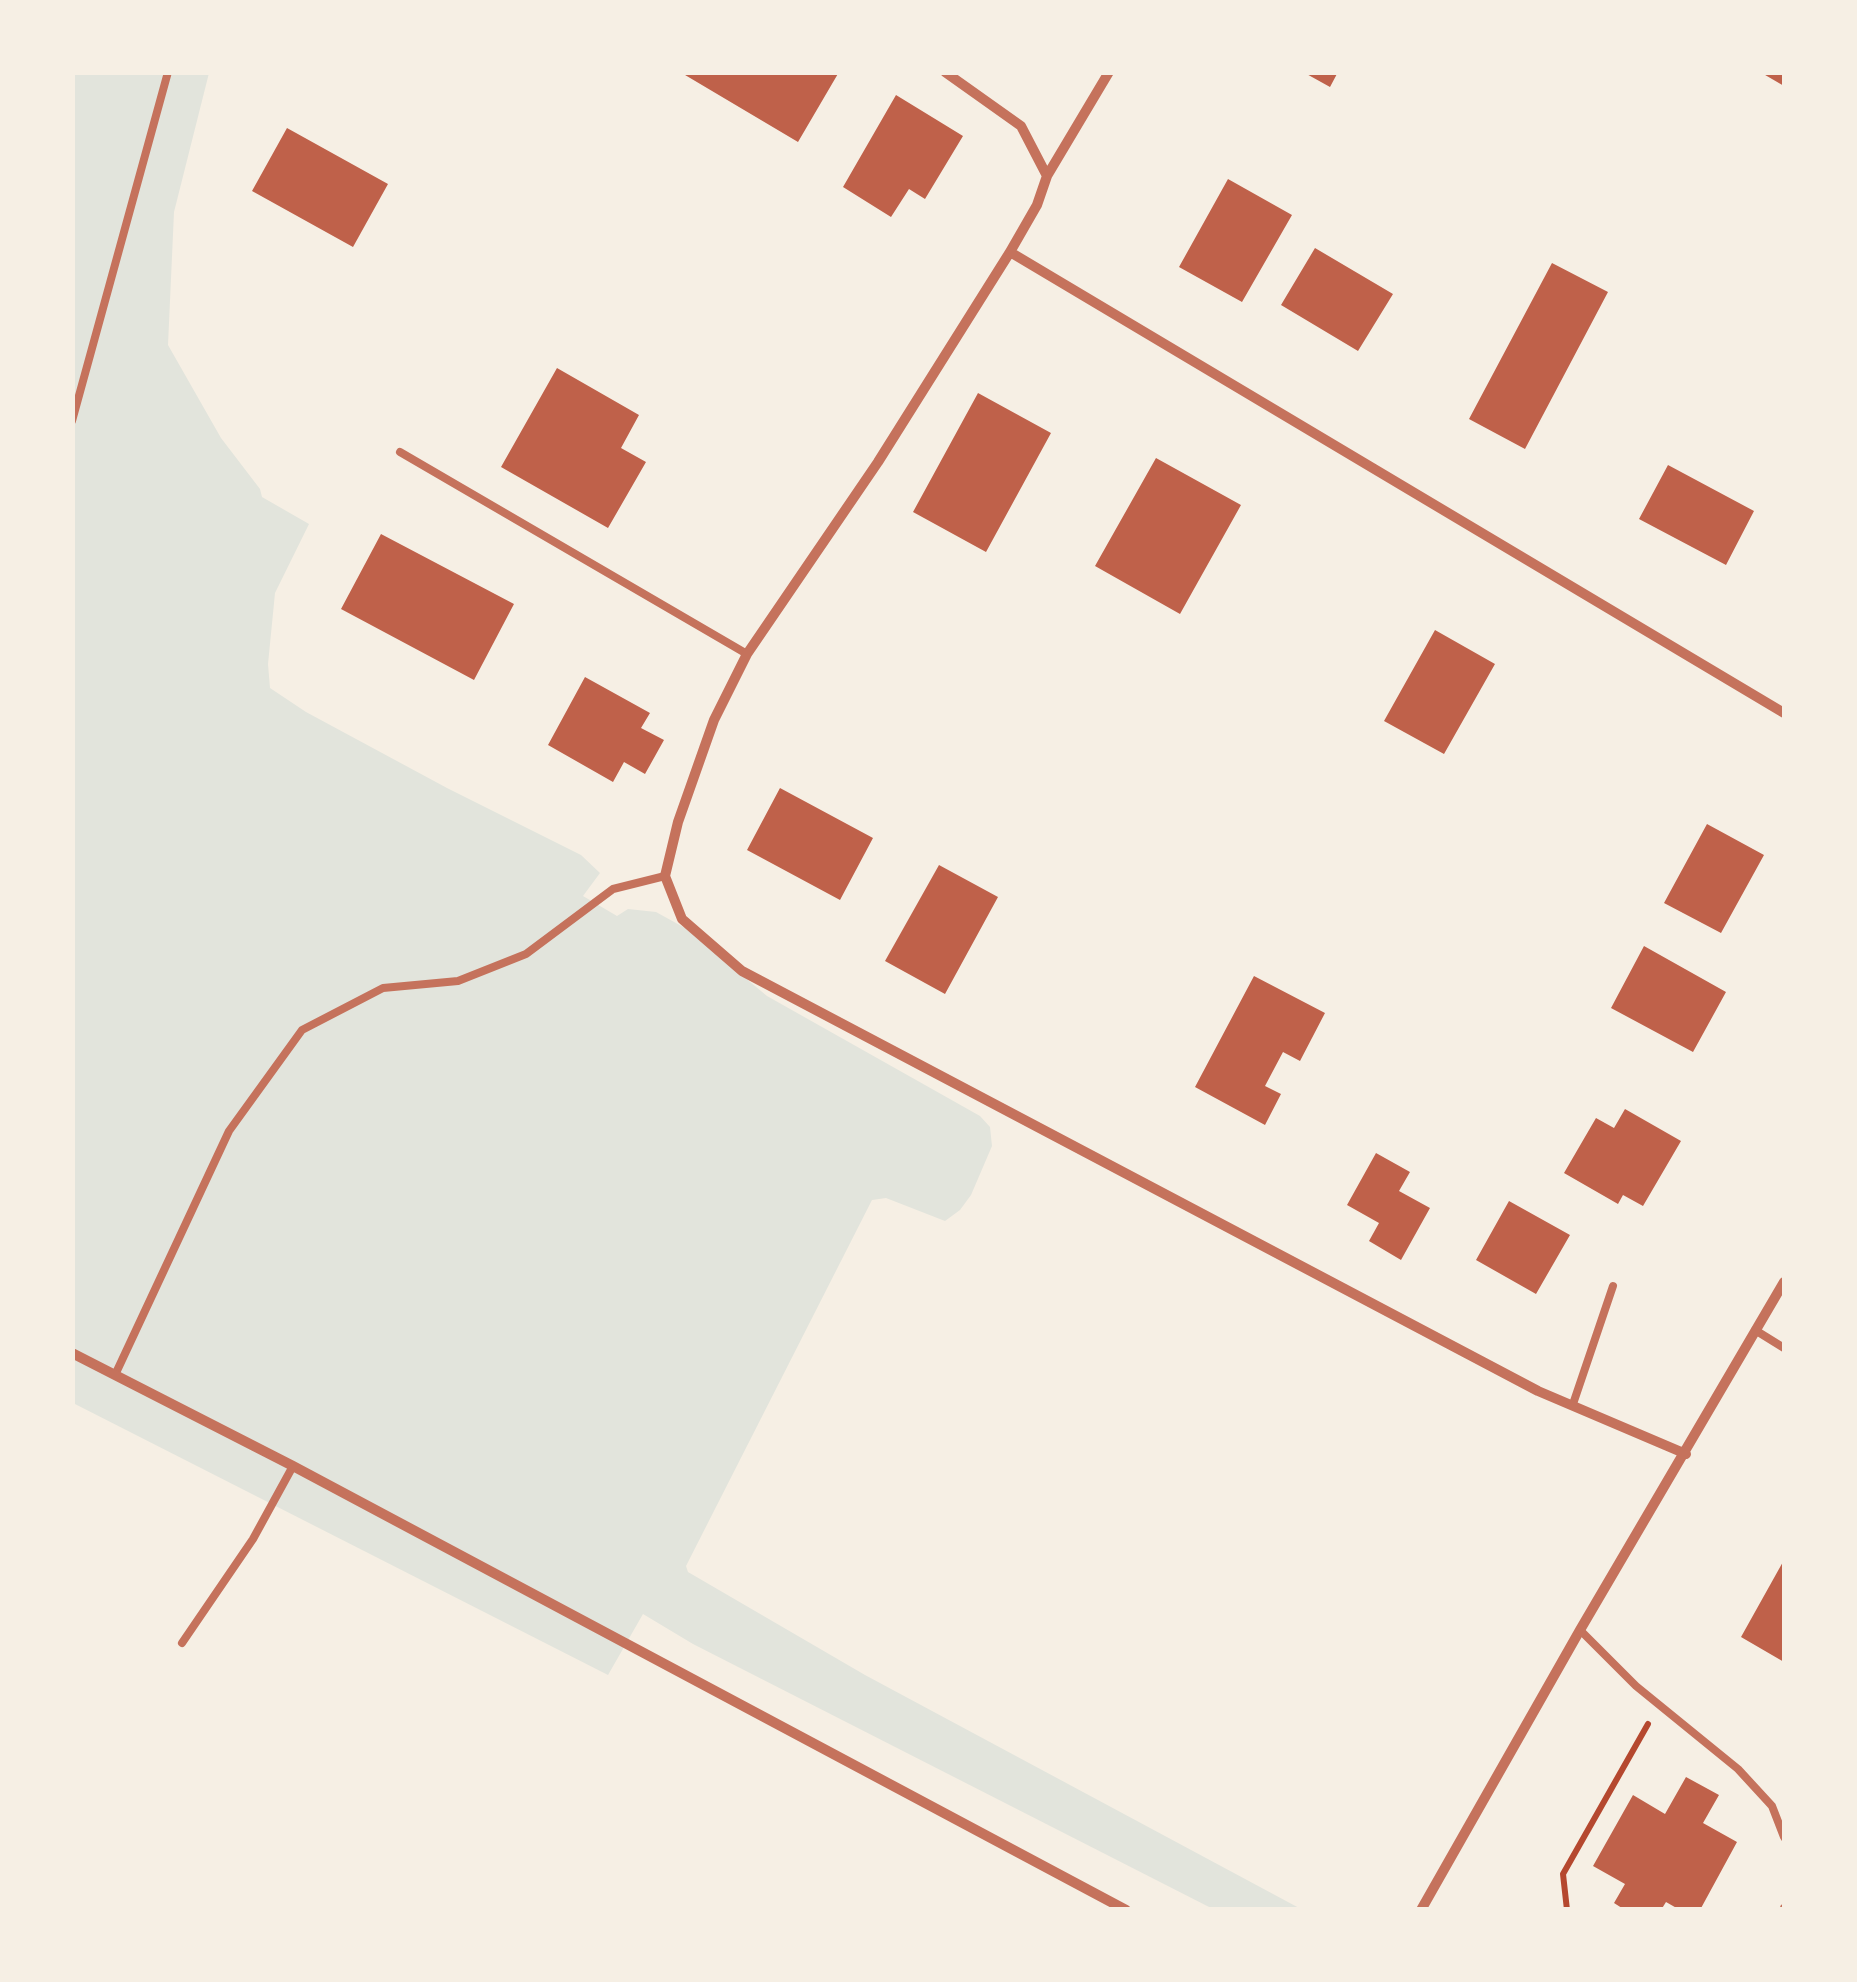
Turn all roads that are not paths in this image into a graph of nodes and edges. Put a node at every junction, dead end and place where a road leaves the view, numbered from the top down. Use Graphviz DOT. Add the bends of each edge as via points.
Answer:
graph roads {
  1 [pos="168,72"];
  2 [pos="945,72"];
  3 [pos="1109,72"];
  4 [pos="1047,176"];
  5 [pos="1010,252"];
  6 [pos="72,421"];
  7 [pos="400,452"];
  8 [pos="747,654"];
  9 [pos="1784,713"];
  10 [pos="666,876"];
  11 [pos="1784,1282"];
  12 [pos="1614,1286"];
  13 [pos="1755,1330"];
  14 [pos="1784,1348"];
  15 [pos="72,1354"];
  16 [pos="114,1374"];
  17 [pos="1573,1404"];
  18 [pos="1686,1454"];
  19 [pos="294,1466"];
  20 [pos="1580,1630"];
  21 [pos="182,1643"];
  22 [pos="1784,1837"];
  23 [pos="1126,1910"];
  24 [pos="1421,1910"];
  1 -- 6 [label="lane"];
  2 -- 4 [label="street" via="1021,126"];
  3 -- 4 [label="street"];
  4 -- 5 [label="street"];
  5 -- 8 [label="street"];
  5 -- 9 [label="street"];
  7 -- 8 [label="lane"];
  8 -- 10 [label="street" via="698,762"];
  10 -- 16 [label="lane" via="613,888 526,954 458,981 383,988 302,1030 229,1131"];
  10 -- 17 [label="street" via="682,920 742,971"];
  11 -- 13 [label="street"];
  12 -- 17 [label="lane"];
  13 -- 14 [label="lane"];
  13 -- 18 [label="street"];
  15 -- 16 [label="street"];
  16 -- 19 [label="street"];
  17 -- 18 [label="street"];
  18 -- 20 [label="street"];
  19 -- 21 [label="lane"];
  19 -- 23 [label="street"];
  20 -- 22 [label="lane" via="1738,1769 1772,1806"];
  20 -- 24 [label="street"];
}
